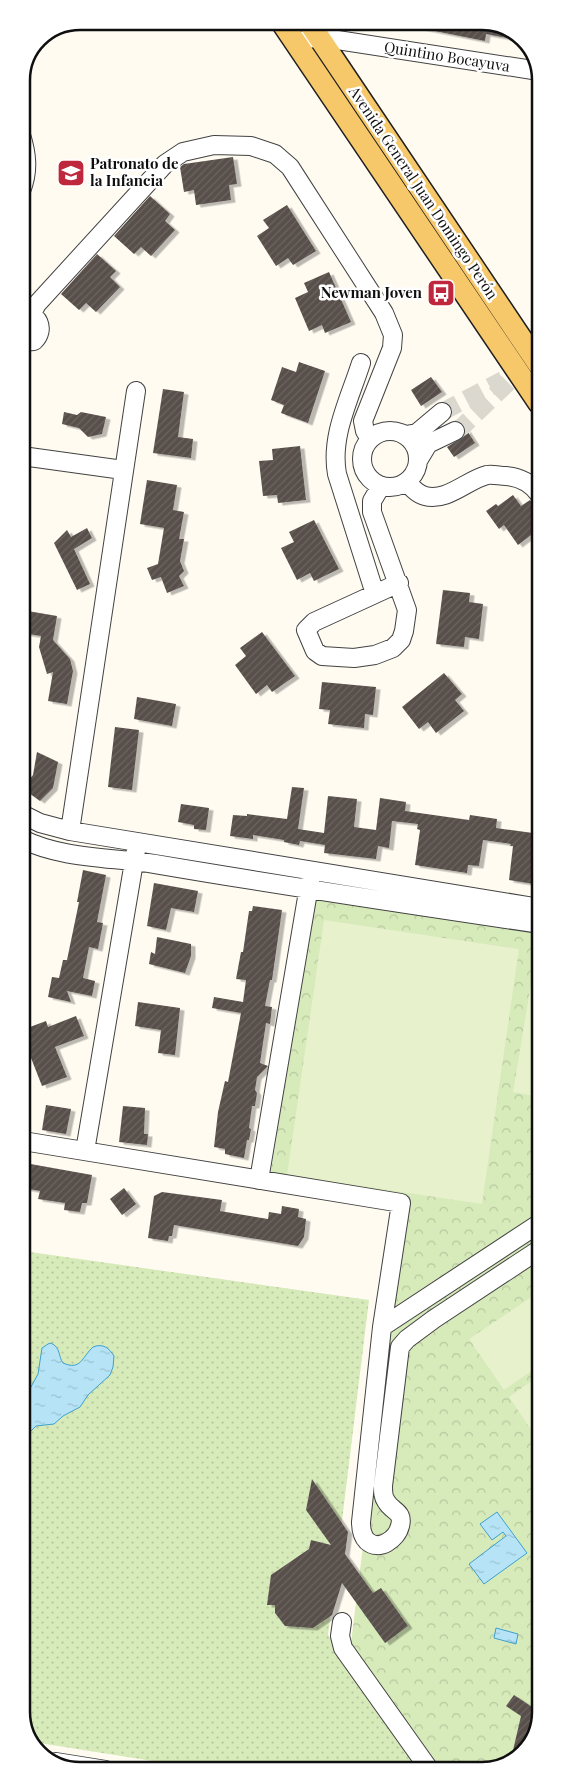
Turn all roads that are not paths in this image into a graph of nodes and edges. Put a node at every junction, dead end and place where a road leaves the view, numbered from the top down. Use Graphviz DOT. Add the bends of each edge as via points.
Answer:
graph roads {
  1 [pos="287,30"];
  2 [pos="312,30"];
  3 [pos="314,30"];
  4 [pos="318,30"];
  5 [pos="295,42"];
  6 [pos="531,69"];
  7 [pos="30,311"];
  8 [pos="30,317"];
  9 [pos="30,341"];
  10 [pos="532,355"];
  11 [pos="361,363"];
  12 [pos="532,367"];
  13 [pos="519,372"];
  14 [pos="136,391"];
  15 [pos="532,392"];
  16 [pos="442,412"];
  17 [pos="455,431"];
  18 [pos="406,435"];
  19 [pos="370,439"];
  20 [pos="30,457"];
  21 [pos="419,459"];
  22 [pos="335,464"];
  23 [pos="363,466"];
  24 [pos="123,470"];
  25 [pos="407,482"];
  26 [pos="381,486"];
  27 [pos="532,488"];
  28 [pos="398,583"];
  29 [pos="375,594"];
  30 [pos="30,818"];
  31 [pos="70,832"];
  32 [pos="30,843"];
  33 [pos="136,852"];
  34 [pos="312,871"];
  35 [pos="308,890"];
  36 [pos="532,907"];
  37 [pos="532,923"];
  38 [pos="30,1143"];
  39 [pos="85,1151"];
  40 [pos="259,1180"];
  41 [pos="532,1228"];
  42 [pos="532,1254"];
  43 [pos="382,1328"];
  44 [pos="342,1622"];
  45 [pos="424,1762"];
  1 -- 5 [label="main road, Avenida General Juan Domingo Perón"];
  2 -- 5 [label="street, Quintino Bocayuva"];
  3 -- 10 [label="main road, Avenida General Juan Domingo Perón"];
  4 -- 6 [label="street, Quintino Bocayuva"];
  5 -- 13 [label="main road, Avenida General Juan Domingo Perón"];
  7 -- 19 [label="street" via="164,164 183,152 214,145 251,146 275,154 290,167 384,312 393,335 392,348 363,421 364,431"];
  8 -- 9 [label="street" via="38,320 41,329 34,341"];
  11 -- 22 [label="street" via="339,429"];
  12 -- 13 [label="street"];
  13 -- 15 [label="main road, Avenida General Juan Domingo Perón"];
  14 -- 24 [label="street"];
  16 -- 18 [label="street" via="417,433"];
  17 -- 21 [label="street" via="428,444"];
  18 -- 19 [label="street" via="387,431"];
  18 -- 21 [label="street" via="413,442"];
  19 -- 23 [label="street" via="364,447"];
  20 -- 24 [label="street"];
  21 -- 25 [label="street" via="413,476"];
  22 -- 23 [label="street"];
  22 -- 29 [label="street"];
  23 -- 26 [label="street" via="373,482"];
  24 -- 31 [label="street"];
  25 -- 26 [label="street" via="399,486"];
  25 -- 27 [label="street" via="416,492 426,496 451,492 489,475 514,477"];
  26 -- 28 [label="street" via="372,501 372,512"];
  28 -- 29 [label="street"];
  28 -- 29 [label="street" via="407,610 404,631 393,648 354,658 322,656 315,651 306,630 314,622"];
  30 -- 31 [label="street"];
  31 -- 33 [label="street"];
  32 -- 33 [label="street" via="59,852"];
  33 -- 34 [label="street"];
  33 -- 35 [label="street"];
  33 -- 39 [label="street"];
  34 -- 35 [label="street"];
  34 -- 36 [label="street"];
  35 -- 37 [label="street"];
  35 -- 40 [label="street"];
  38 -- 39 [label="street"];
  39 -- 40 [label="street"];
  40 -- 43 [label="street" via="401,1203"];
  41 -- 43 [label="street"];
  42 -- 43 [label="street" via="434,1319 400,1347 383,1486 387,1504 401,1518 392,1540 381,1545 366,1540 360,1522"];
  44 -- 45 [label="street" via="340,1636 344,1648"];
}
